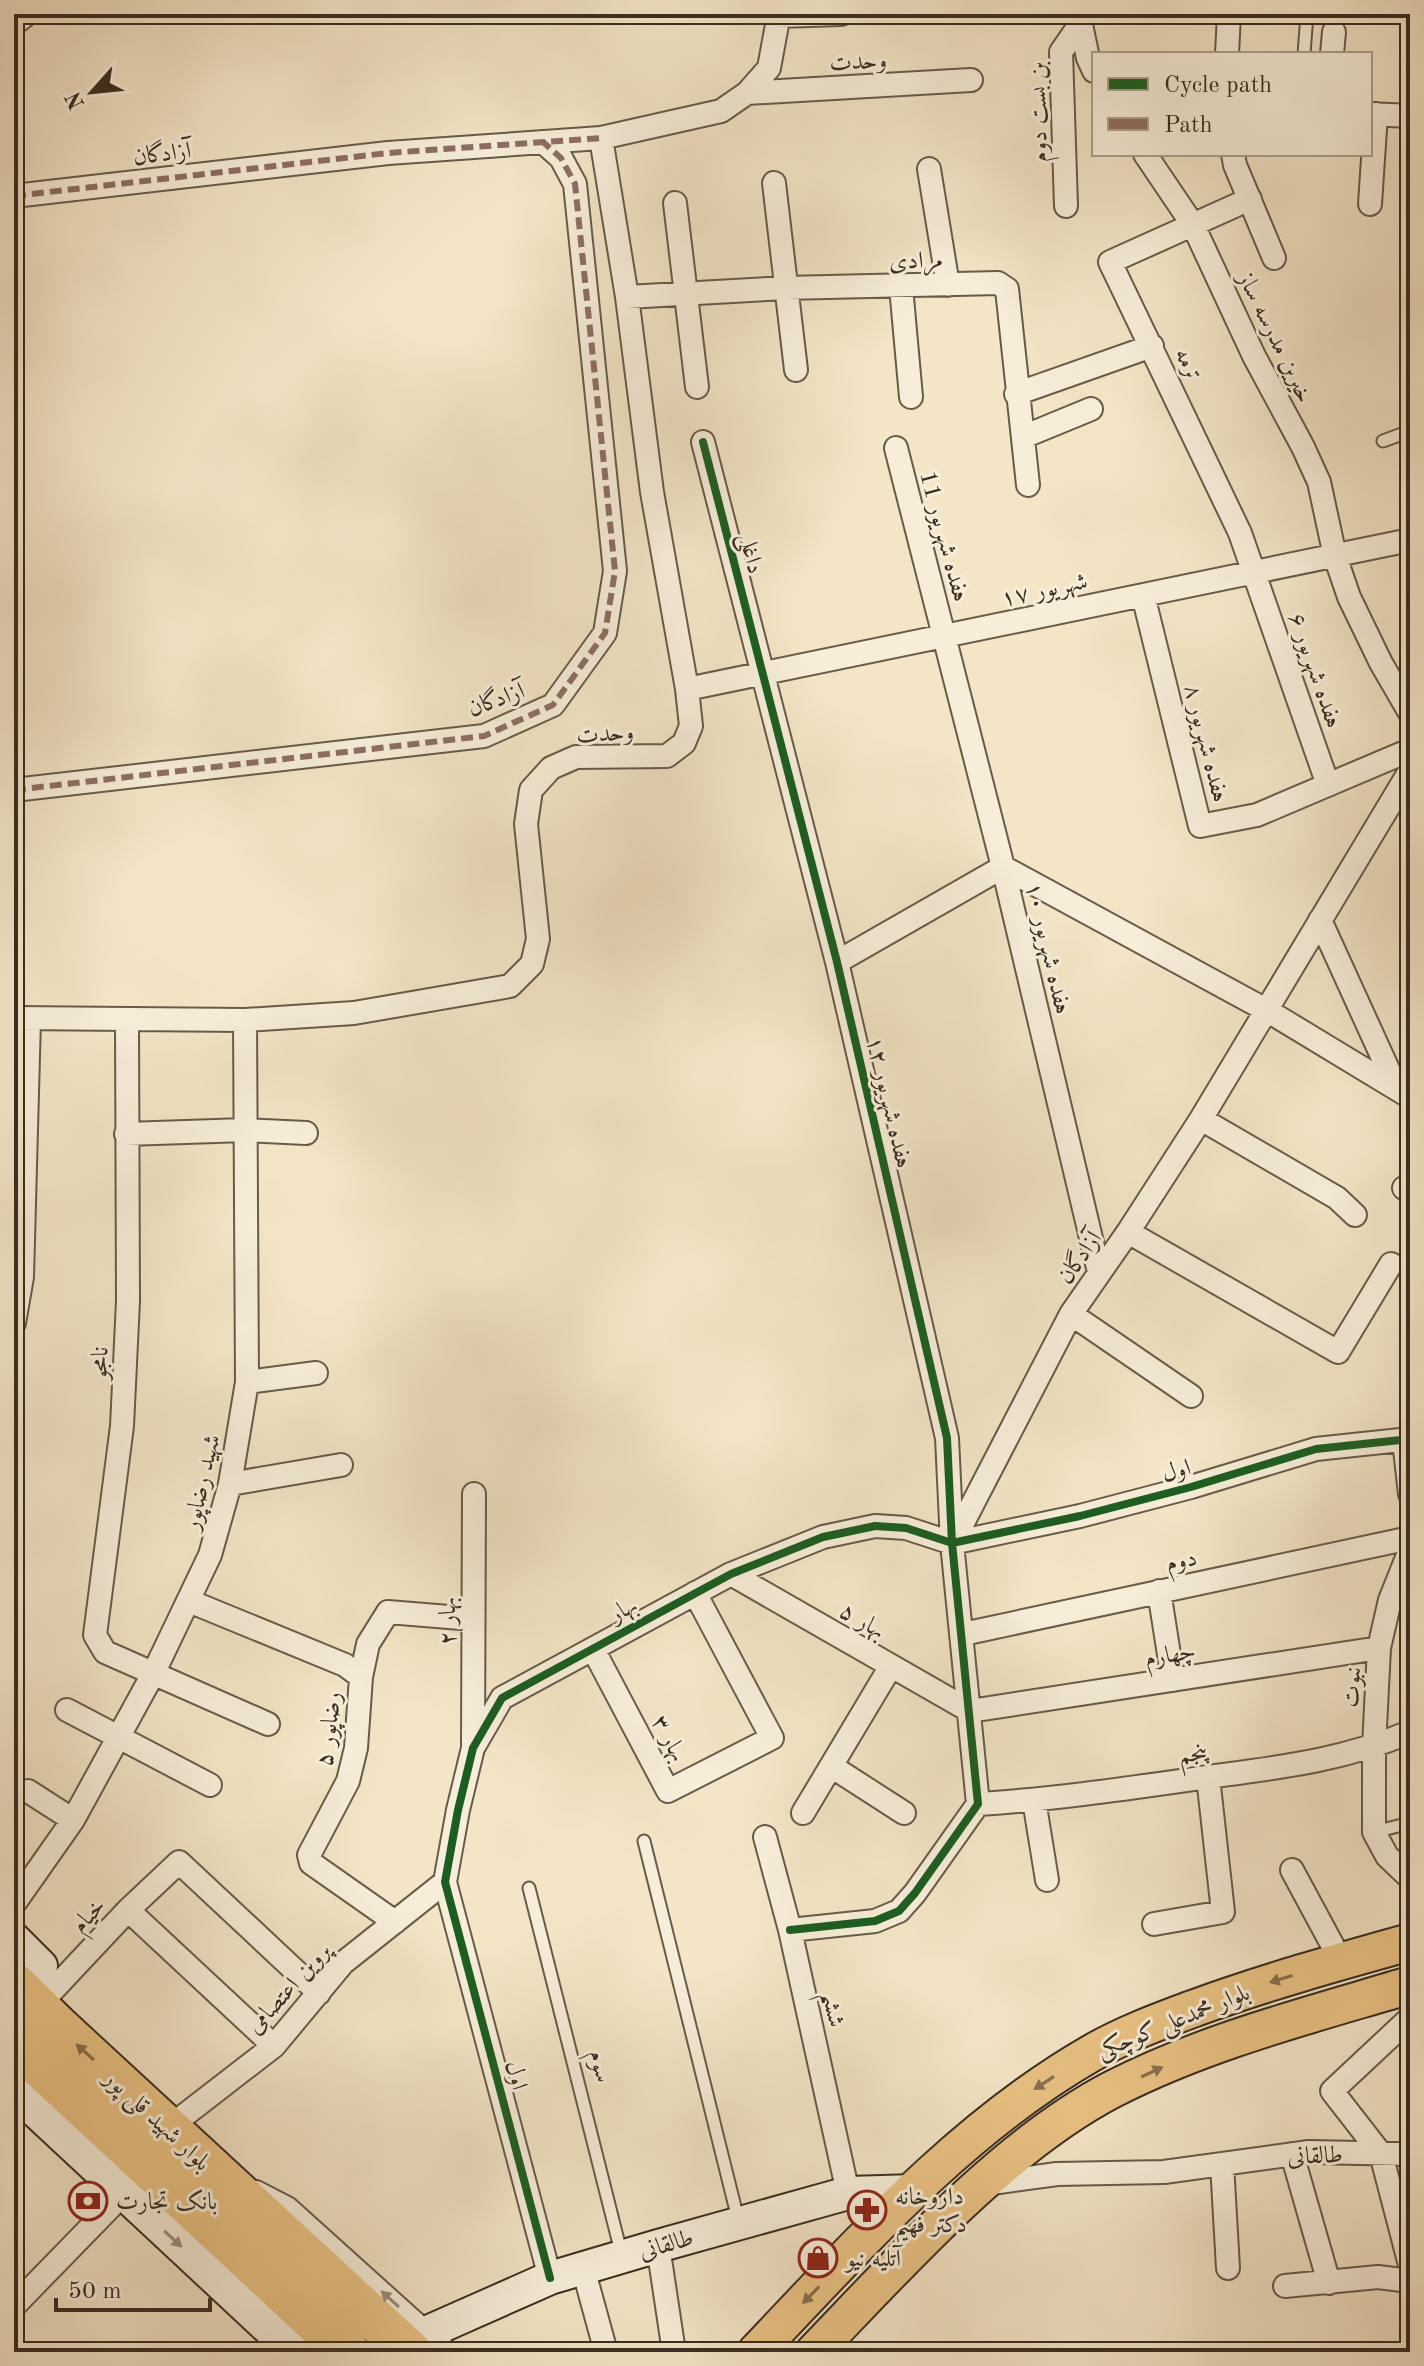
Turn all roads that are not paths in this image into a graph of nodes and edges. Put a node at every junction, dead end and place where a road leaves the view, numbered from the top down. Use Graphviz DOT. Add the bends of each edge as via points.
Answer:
graph roads {
  1 [pos="27,14"];
  2 [pos="841,14"];
  3 [pos="1229,14"];
  4 [pos="1307,14"];
  5 [pos="778,15"];
  6 [pos="1080,18"];
  7 [pos="14,24"];
  8 [pos="1227,52"];
  9 [pos="1304,52"];
  10 [pos="1092,67"];
  11 [pos="971,80"];
  12 [pos="747,93"];
  13 [pos="1373,114"];
  14 [pos="1410,116"];
  15 [pos="601,138"];
  16 [pos="543,142"];
  17 [pos="1372,144"];
  18 [pos="1146,156"];
  19 [pos="1233,156"];
  20 [pos="1372,156"];
  21 [pos="929,169"];
  22 [pos="774,183"];
  23 [pos="14,196"];
  24 [pos="1250,199"];
  25 [pos="675,203"];
  26 [pos="1370,204"];
  27 [pos="1066,206"];
  28 [pos="1193,225"];
  29 [pos="1274,258"];
  30 [pos="948,285"];
  31 [pos="901,287"];
  32 [pos="785,288"];
  33 [pos="685,294"];
  34 [pos="627,297"];
  35 [pos="1152,346"];
  36 [pos="796,370"];
  37 [pos="697,387"];
  38 [pos="1016,394"];
  39 [pos="911,397"];
  40 [pos="1091,409"];
  41 [pos="1410,431"];
  42 [pos="1023,437"];
  43 [pos="1383,441"];
  44 [pos="703,442"];
  45 [pos="896,448"];
  46 [pos="1028,485"];
  47 [pos="1410,540"];
  48 [pos="1335,556"];
  49 [pos="1255,572"];
  50 [pos="1143,595"];
  51 [pos="944,636"];
  52 [pos="762,674"];
  53 [pos="687,689"];
  54 [pos="1410,713"];
  55 [pos="1410,750"];
  56 [pos="1410,771"];
  57 [pos="1328,785"];
  58 [pos="14,790"];
  59 [pos="1003,867"];
  60 [pos="1320,920"];
  61 [pos="837,962"];
  62 [pos="1268,1011"];
  63 [pos="22,1018"];
  64 [pos="127,1019"];
  65 [pos="245,1020"];
  66 [pos="1404,1093"];
  67 [pos="1201,1119"];
  68 [pos="245,1130"];
  69 [pos="306,1133"];
  70 [pos="126,1134"];
  71 [pos="1355,1215"];
  72 [pos="1128,1232"];
  73 [pos="1391,1264"];
  74 [pos="1099,1272"];
  75 [pos="1071,1314"];
  76 [pos="14,1323"];
  77 [pos="316,1373"];
  78 [pos="247,1382"];
  79 [pos="1191,1396"];
  80 [pos="1407,1440"];
  81 [pos="341,1465"];
  82 [pos="230,1484"];
  83 [pos="474,1494"];
  84 [pos="1410,1494"];
  85 [pos="1410,1538"];
  86 [pos="952,1543"];
  87 [pos="1410,1550"];
  88 [pos="731,1574"];
  89 [pos="1159,1591"];
  90 [pos="695,1593"];
  91 [pos="189,1601"];
  92 [pos="473,1619"];
  93 [pos="963,1634"];
  94 [pos="1379,1648"];
  95 [pos="593,1649"];
  96 [pos="891,1666"];
  97 [pos="153,1674"];
  98 [pos="361,1677"];
  99 [pos="1173,1680"];
  100 [pos="67,1710"];
  101 [pos="970,1711"];
  102 [pos="268,1724"];
  103 [pos="1410,1732"];
  104 [pos="121,1737"];
  105 [pos="1374,1747"];
  106 [pos="473,1748"];
  107 [pos="831,1766"];
  108 [pos="1208,1777"];
  109 [pos="210,1785"];
  110 [pos="28,1791"];
  111 [pos="1034,1800"];
  112 [pos="978,1804"];
  113 [pos="803,1813"];
  114 [pos="904,1813"];
  115 [pos="73,1820"];
  116 [pos="1410,1823"];
  117 [pos="1374,1832"];
  118 [pos="765,1837"];
  119 [pos="644,1841"];
  120 [pos="1292,1870"];
  121 [pos="1410,1878"];
  122 [pos="1047,1880"];
  123 [pos="445,1882"];
  124 [pos="529,1888"];
  125 [pos="14,1904"];
  126 [pos="128,1910"];
  127 [pos="395,1922"];
  128 [pos="1154,1924"];
  129 [pos="790,1930"];
  130 [pos="14,1939"];
  131 [pos="1410,1942"];
  132 [pos="1341,1961"];
  133 [pos="1410,1985"];
  134 [pos="319,1993"];
  135 [pos="25,1995"];
  136 [pos="1410,2018"];
  137 [pos="14,2042"];
  138 [pos="274,2046"];
  139 [pos="14,2091"];
  140 [pos="168,2128"];
  141 [pos="97,2144"];
  142 [pos="1292,2154"];
  143 [pos="1381,2154"];
  144 [pos="1410,2154"];
  145 [pos="1222,2164"];
  146 [pos="983,2184"];
  147 [pos="915,2191"];
  148 [pos="124,2193"];
  149 [pos="848,2193"];
  150 [pos="740,2224"];
  151 [pos="658,2246"];
  152 [pos="622,2256"];
  153 [pos="1410,2265"];
  154 [pos="583,2268"];
  155 [pos="1228,2268"];
  156 [pos="550,2278"];
  157 [pos="1410,2281"];
  158 [pos="1329,2283"];
  159 [pos="248,2284"];
  160 [pos="1285,2286"];
  161 [pos="14,2306"];
  162 [pos="428,2345"];
  163 [pos="775,2346"];
  164 [pos="294,2352"];
  165 [pos="348,2352"];
  166 [pos="606,2352"];
  167 [pos="674,2352"];
  168 [pos="814,2352"];
  1 -- 7 [label="street"];
  2 -- 5 [label="street"];
  3 -- 8 [label="street"];
  4 -- 9 [label="lane"];
  5 -- 12 [label="street, آزادگان" via="769,68"];
  6 -- 10 [label="street"];
  6 -- 27 [label="street, بن بست دوم" via="1061,52"];
  11 -- 12 [label="street, وحدت"];
  12 -- 15 [label="street, آزادگان" via="721,111"];
  13 -- 14 [label="street"];
  13 -- 17 [label="street"];
  15 -- 16 [label="street, آزادگان"];
  15 -- 34 [label="street, وحدت"];
  16 -- 23 [label="street, آزادگان" via="388,153"];
  16 -- 58 [label="street, آزادگان" via="561,158 575,184 615,571 605,633 553,705 484,736"];
  18 -- 28 [label="street, خیرین مدرسه ساز"];
  19 -- 24 [label="street"];
  20 -- 26 [label="street"];
  21 -- 30 [label="street"];
  22 -- 32 [label="street"];
  24 -- 28 [label="street"];
  24 -- 29 [label="street"];
  25 -- 33 [label="street"];
  28 -- 35 [label="street, ترمه" via="1110,262"];
  28 -- 48 [label="street, خیرین مدرسه ساز" via="1319,482"];
  30 -- 31 [label="street, مرادی"];
  30 -- 38 [label="street, مرادی" via="998,283 1007,289"];
  31 -- 32 [label="street, مرادی"];
  31 -- 39 [label="street"];
  32 -- 33 [label="street, مرادی"];
  32 -- 36 [label="street"];
  33 -- 34 [label="street, مرادی"];
  33 -- 37 [label="street"];
  34 -- 53 [label="street, وحدت" via="652,492"];
  35 -- 38 [label="street"];
  35 -- 49 [label="street, ترمه"];
  38 -- 42 [label="street, مرادی"];
  40 -- 42 [label="street"];
  41 -- 43 [label="lane"];
  42 -- 46 [label="street, مرادی"];
  44 -- 52 [label="street, داغلی"];
  45 -- 51 [label="street, هفده شهریور 11"];
  47 -- 48 [label="street, ۱۷ شهریور"];
  48 -- 49 [label="street, ۱۷ شهریور"];
  48 -- 54 [label="street, خیرین مدرسه ساز" via="1355,610"];
  49 -- 50 [label="street, ۱۷ شهریور"];
  49 -- 57 [label="street, هفده شهریور ۶"];
  50 -- 51 [label="street, ۱۷ شهریور"];
  50 -- 57 [label="street, هفده شهریور ۸" via="1200,826 1257,815"];
  51 -- 52 [label="street, ۱۷ شهریور"];
  51 -- 59 [label="street, هفده شهریور ۱۰"];
  52 -- 53 [label="street, ۱۷ شهریور"];
  52 -- 61 [label="street, هفده شهریور ۱۲"];
  53 -- 65 [label="street, وحدت" via="691,726 684,743 667,756 576,757 551,768 531,790 526,824 538,939 532,964 510,986 354,1013"];
  55 -- 57 [label="street, هفده شهریور ۸"];
  56 -- 60 [label="street, آزادگان"];
  59 -- 61 [label="street"];
  59 -- 62 [label="street"];
  59 -- 74 [label="street, هفده شهریور ۱۰"];
  60 -- 62 [label="street, آزادگان"];
  60 -- 66 [label="street"];
  61 -- 86 [label="street, هفده شهریور ۱۲" via="947,1438"];
  62 -- 66 [label="street"];
  62 -- 67 [label="street, آزادگان"];
  63 -- 64 [label="street, وحدت"];
  63 -- 76 [label="street" via="22,1277"];
  64 -- 65 [label="street, وحدت"];
  64 -- 70 [label="street, نامجو"];
  65 -- 68 [label="street, شهید رضاپور"];
  67 -- 71 [label="street" via="1337,1198"];
  67 -- 72 [label="street, آزادگان"];
  68 -- 69 [label="street"];
  68 -- 70 [label="street"];
  68 -- 78 [label="street, شهید رضاپور"];
  70 -- 97 [label="street, نامجو" via="128,1301 122,1426 95,1635 105,1652"];
  72 -- 73 [label="street" via="1338,1352"];
  72 -- 74 [label="street, آزادگان"];
  74 -- 75 [label="street, آزادگان"];
  75 -- 79 [label="street"];
  75 -- 86 [label="street, آزادگان"];
  77 -- 78 [label="street"];
  78 -- 82 [label="street, شهید رضاپور"];
  80 -- 84 [label="street"];
  80 -- 86 [label="street, اول" via="1316,1449 1094,1513"];
  81 -- 82 [label="street"];
  82 -- 91 [label="street, شهید رضاپور" via="210,1555"];
  83 -- 92 [label="street, بهار ۲"];
  85 -- 89 [label="street, دوم"];
  86 -- 88 [label="street, بهار" via="906,1528 875,1526 823,1537"];
  86 -- 93 [label="street, هفده شهریور ۱۲"];
  87 -- 94 [label="street, نبوت"];
  88 -- 90 [label="street, بهار"];
  88 -- 96 [label="street, بهار ۵"];
  89 -- 93 [label="street, دوم"];
  89 -- 99 [label="street"];
  90 -- 95 [label="street, بهار"];
  90 -- 95 [label="street, بهار ۳" via="772,1738 668,1791"];
  91 -- 97 [label="street, شهید رضاپور"];
  91 -- 98 [label="street, رضاپور ۵" via="345,1665"];
  92 -- 98 [label="street" via="388,1612 368,1644"];
  92 -- 106 [label="street, بهار ۲"];
  93 -- 101 [label="street, هفده شهریور ۱۲"];
  94 -- 99 [label="street, چهارم"];
  94 -- 105 [label="street, نبوت"];
  95 -- 106 [label="street, بهار" via="502,1698"];
  96 -- 101 [label="street, بهار ۵"];
  96 -- 107 [label="street"];
  97 -- 102 [label="street, نامجو"];
  97 -- 104 [label="street, شهید رضاپور"];
  98 -- 127 [label="street, رضاپور ۵" via="348,1781 309,1855 311,1863"];
  99 -- 101 [label="street, چهارم"];
  100 -- 104 [label="street"];
  101 -- 112 [label="street, هفده شهریور ۱۲"];
  103 -- 105 [label="street, پنجم"];
  104 -- 109 [label="street"];
  104 -- 115 [label="street, شهید رضاپور"];
  105 -- 108 [label="street, پنجم" via="1308,1764"];
  105 -- 117 [label="street, نبوت"];
  106 -- 123 [label="street, بهار"];
  107 -- 113 [label="street"];
  107 -- 114 [label="street"];
  108 -- 111 [label="street, پنجم"];
  108 -- 128 [label="street" via="1223,1912"];
  110 -- 115 [label="street"];
  111 -- 112 [label="street, پنجم"];
  111 -- 122 [label="street"];
  112 -- 129 [label="street" via="899,1911 875,1921"];
  115 -- 125 [label="street, شهید رضاپور"];
  116 -- 117 [label="lane"];
  117 -- 121 [label="street" via="1387,1856"];
  118 -- 129 [label="street, ششم"];
  119 -- 150 [label="lane"];
  120 -- 132 [label="street"];
  123 -- 127 [label="street, پروین اعتصامی"];
  123 -- 156 [label="street, اول"];
  124 -- 152 [label="lane, سوم"];
  126 -- 134 [label="street, خیام" via="179,1862"];
  126 -- 135 [label="street, خیام"];
  126 -- 138 [label="street"];
  127 -- 134 [label="street, پروین اعتصامی" via="343,1963"];
  129 -- 149 [label="street, ششم"];
  130 -- 135 [label="street" via="41,1966"];
  131 -- 132 [label="main road, بلوار محمدعلی کوچکی"];
  132 -- 147 [label="main road, بلوار محمدعلی کوچکی, one-way" via="1164,2019 1091,2053 1023,2097"];
  146 -- 133 [label="main road, بلوار محمدعلی کوچکی, one-way" via="1048,2131 1111,2090 1265,2028"];
  134 -- 138 [label="street, پروین اعتصامی"];
  140 -- 135 [label="highway, بلوار شهید قلی پور, one-way"];
  136 -- 143 [label="street" via="1332,2091"];
  137 -- 141 [label="highway, بلوار شهید قلی پور"];
  138 -- 140 [label="street, پروین اعتصامی"];
  139 -- 141 [label="street"];
  162 -- 140 [label="highway, بلوار شهید قلی پور, one-way" via="214,2172"];
  141 -- 148 [label="street"];
  141 -- 159 [label="highway, بلوار شهید قلی پور"];
  142 -- 143 [label="street, طالقانی"];
  142 -- 145 [label="street, طالقانی"];
  142 -- 158 [label="street"];
  143 -- 144 [label="street, طالقانی"];
  143 -- 153 [label="street"];
  145 -- 146 [label="street, طالقانی"];
  145 -- 155 [label="street"];
  146 -- 168 [label="main road, بلوار محمدعلی کوچکی"];
  147 -- 149 [label="street, طالقانی"];
  147 -- 163 [label="main road, بلوار محمدعلی کوچکی, one-way"];
  148 -- 159 [label="street, one-way"];
  148 -- 161 [label="street"];
  149 -- 150 [label="street, طالقانی"];
  150 -- 151 [label="street, طالقانی"];
  151 -- 152 [label="street, طالقانی"];
  151 -- 167 [label="street"];
  152 -- 154 [label="street, طالقانی"];
  154 -- 156 [label="street, طالقانی"];
  154 -- 166 [label="street"];
  156 -- 162 [label="street, طالقانی"];
  157 -- 158 [label="street" via="1378,2277"];
  158 -- 160 [label="street"];
  159 -- 164 [label="street"];
  159 -- 165 [label="highway, بلوار شهید قلی پور"];
}
